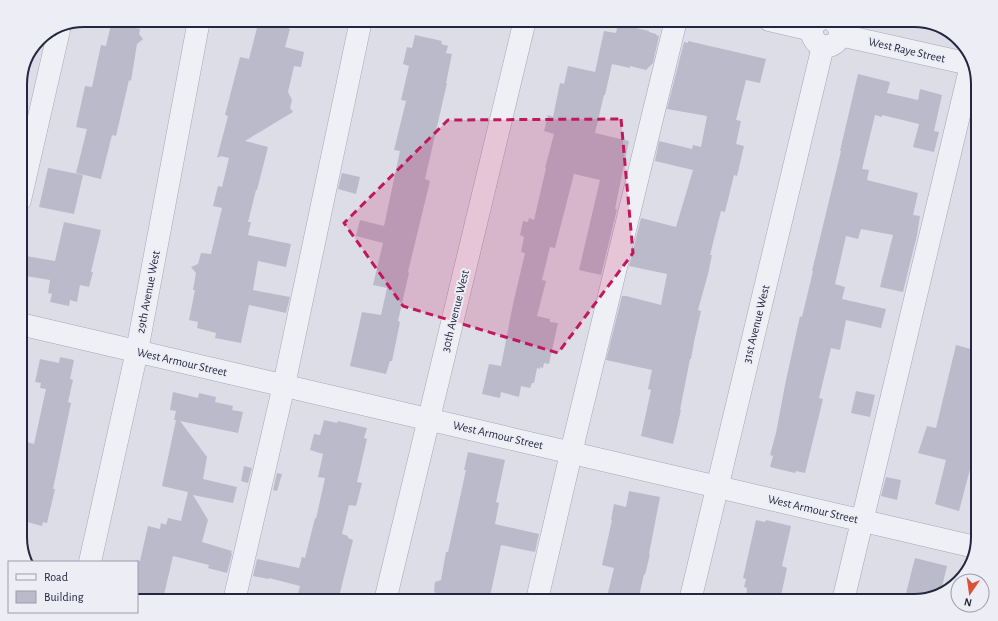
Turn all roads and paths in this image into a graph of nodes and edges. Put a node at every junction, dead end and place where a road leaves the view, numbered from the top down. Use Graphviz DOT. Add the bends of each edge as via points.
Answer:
graph roads {
  1 [pos="198,27"];
  2 [pos="360,27"];
  3 [pos="523,27"];
  4 [pos="674,27"];
  5 [pos="808,27"];
  6 [pos="825,30"];
  7 [pos="58,33"];
  8 [pos="967,63"];
  9 [pos="970,73"];
  10 [pos="27,169"];
  11 [pos="27,326"];
  12 [pos="137,351"];
  13 [pos="284,385"];
  14 [pos="429,419"];
  15 [pos="572,452"];
  16 [pos="717,487"];
  17 [pos="863,520"];
  18 [pos="971,545"];
  19 [pos="90,561"];
  20 [pos="539,591"];
  21 [pos="236,594"];
  22 [pos="387,594"];
  23 [pos="692,594"];
  24 [pos="845,594"];
  1 -- 12 [label="street, 29th Avenue West"];
  2 -- 13 [label="street"];
  3 -- 14 [label="street, 30th Avenue West"];
  4 -- 15 [label="street"];
  5 -- 6 [label="street, West Raye Street"];
  6 -- 8 [label="street, West Raye Street"];
  6 -- 16 [label="street, 31st Avenue West"];
  7 -- 10 [label="street"];
  9 -- 17 [label="street"];
  11 -- 12 [label="street, West Armour Street"];
  12 -- 13 [label="street, West Armour Street"];
  12 -- 19 [label="street, 29th Avenue West"];
  13 -- 14 [label="street, West Armour Street"];
  13 -- 21 [label="street"];
  14 -- 15 [label="street, West Armour Street"];
  14 -- 22 [label="street, 30th Avenue West"];
  15 -- 16 [label="street, West Armour Street"];
  15 -- 20 [label="street"];
  16 -- 17 [label="street, West Armour Street"];
  16 -- 23 [label="street, 31st Avenue West"];
  17 -- 18 [label="street, West Armour Street"];
  17 -- 24 [label="street"];
}
